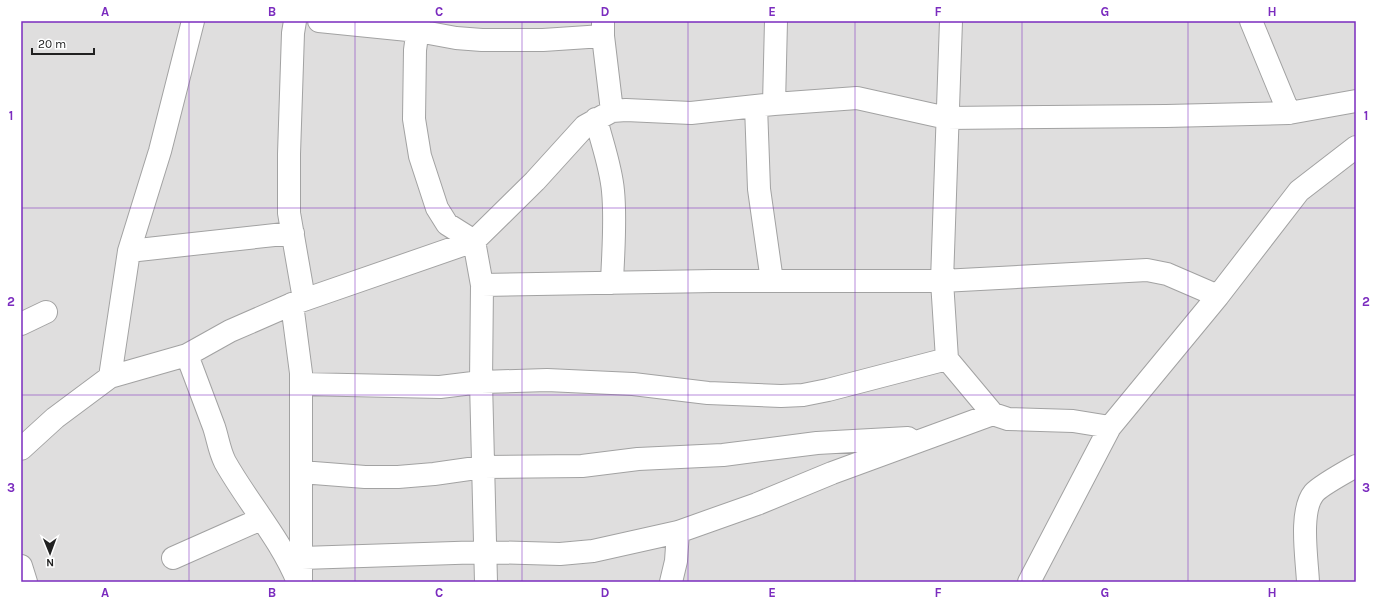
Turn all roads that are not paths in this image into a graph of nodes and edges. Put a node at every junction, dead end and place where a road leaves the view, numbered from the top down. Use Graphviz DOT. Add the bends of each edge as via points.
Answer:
graph roads {
  1 [pos="192,21"];
  2 [pos="295,21"];
  3 [pos="318,21"];
  4 [pos="776,21"];
  5 [pos="951,21"];
  6 [pos="418,26"];
  7 [pos="1258,27"];
  8 [pos="603,29"];
  9 [pos="1356,101"];
  10 [pos="765,105"];
  11 [pos="1289,113"];
  12 [pos="604,115"];
  13 [pos="948,118"];
  14 [pos="1356,147"];
  15 [pos="293,233"];
  16 [pos="474,241"];
  17 [pos="129,251"];
  18 [pos="772,281"];
  19 [pos="942,281"];
  20 [pos="612,283"];
  21 [pos="482,285"];
  22 [pos="1218,296"];
  23 [pos="298,301"];
  24 [pos="46,312"];
  25 [pos="21,324"];
  26 [pos="187,355"];
  27 [pos="947,359"];
  28 [pos="110,377"];
  29 [pos="481,382"];
  30 [pos="301,384"];
  31 [pos="993,414"];
  32 [pos="1110,427"];
  33 [pos="929,437"];
  34 [pos="21,449"];
  35 [pos="1356,466"];
  36 [pos="483,467"];
  37 [pos="301,472"];
  38 [pos="261,519"];
  39 [pos="678,532"];
  40 [pos="485,552"];
  41 [pos="173,558"];
  42 [pos="302,558"];
  43 [pos="21,566"];
  44 [pos="26,582"];
  45 [pos="298,582"];
  46 [pos="302,582"];
  47 [pos="486,582"];
  48 [pos="671,582"];
  49 [pos="1029,582"];
  50 [pos="1308,582"];
  1 -- 17 [label="street" via="160,151"];
  2 -- 15 [label="street" via="289,154 289,213"];
  3 -- 6 [label="street"];
  4 -- 10 [label="street"];
  5 -- 13 [label="street"];
  6 -- 8 [label="street" via="456,38 482,40 543,40"];
  6 -- 16 [label="street" via="414,119 420,156 437,208 447,224"];
  7 -- 11 [label="street"];
  8 -- 12 [label="street"];
  9 -- 11 [label="street"];
  10 -- 12 [label="street" via="691,113 626,110"];
  10 -- 13 [label="street" via="857,98"];
  10 -- 18 [label="street" via="759,189"];
  11 -- 13 [label="street"];
  12 -- 16 [label="street" via="585,126 535,181"];
  12 -- 20 [label="street" via="613,191"];
  13 -- 19 [label="street"];
  14 -- 22 [label="street" via="1299,191"];
  15 -- 17 [label="street"];
  15 -- 23 [label="street"];
  16 -- 21 [label="street"];
  16 -- 23 [label="street"];
  17 -- 28 [label="street"];
  18 -- 19 [label="street"];
  18 -- 20 [label="street"];
  19 -- 22 [label="street" via="1147,270 1168,274"];
  19 -- 27 [label="street"];
  20 -- 21 [label="street"];
  21 -- 29 [label="street"];
  22 -- 32 [label="street"];
  23 -- 26 [label="street" via="230,331"];
  23 -- 30 [label="street"];
  24 -- 25 [label="street"];
  26 -- 28 [label="street"];
  26 -- 38 [label="street" via="215,429 221,454"];
  27 -- 29 [label="street" via="803,395 708,393 633,384 547,380"];
  27 -- 31 [label="street"];
  28 -- 34 [label="street" via="56,418"];
  29 -- 30 [label="street" via="440,387"];
  29 -- 36 [label="street"];
  30 -- 37 [label="street"];
  31 -- 32 [label="street" via="1008,418"];
  31 -- 33 [label="street"];
  32 -- 49 [label="street"];
  33 -- 36 [label="street" via="817,443 723,455 638,459 582,466"];
  33 -- 39 [label="street"];
  35 -- 50 [label="street" via="1315,492 1309,501 1305,519"];
  36 -- 37 [label="street" via="398,477"];
  36 -- 40 [label="street"];
  37 -- 42 [label="street"];
  38 -- 41 [label="street"];
  38 -- 45 [label="street" via="279,544"];
  39 -- 40 [label="street" via="593,551 560,554"];
  39 -- 48 [label="street" via="676,561"];
  40 -- 42 [label="street"];
  40 -- 47 [label="street"];
  42 -- 46 [label="street"];
  43 -- 44 [label="street"];
}
